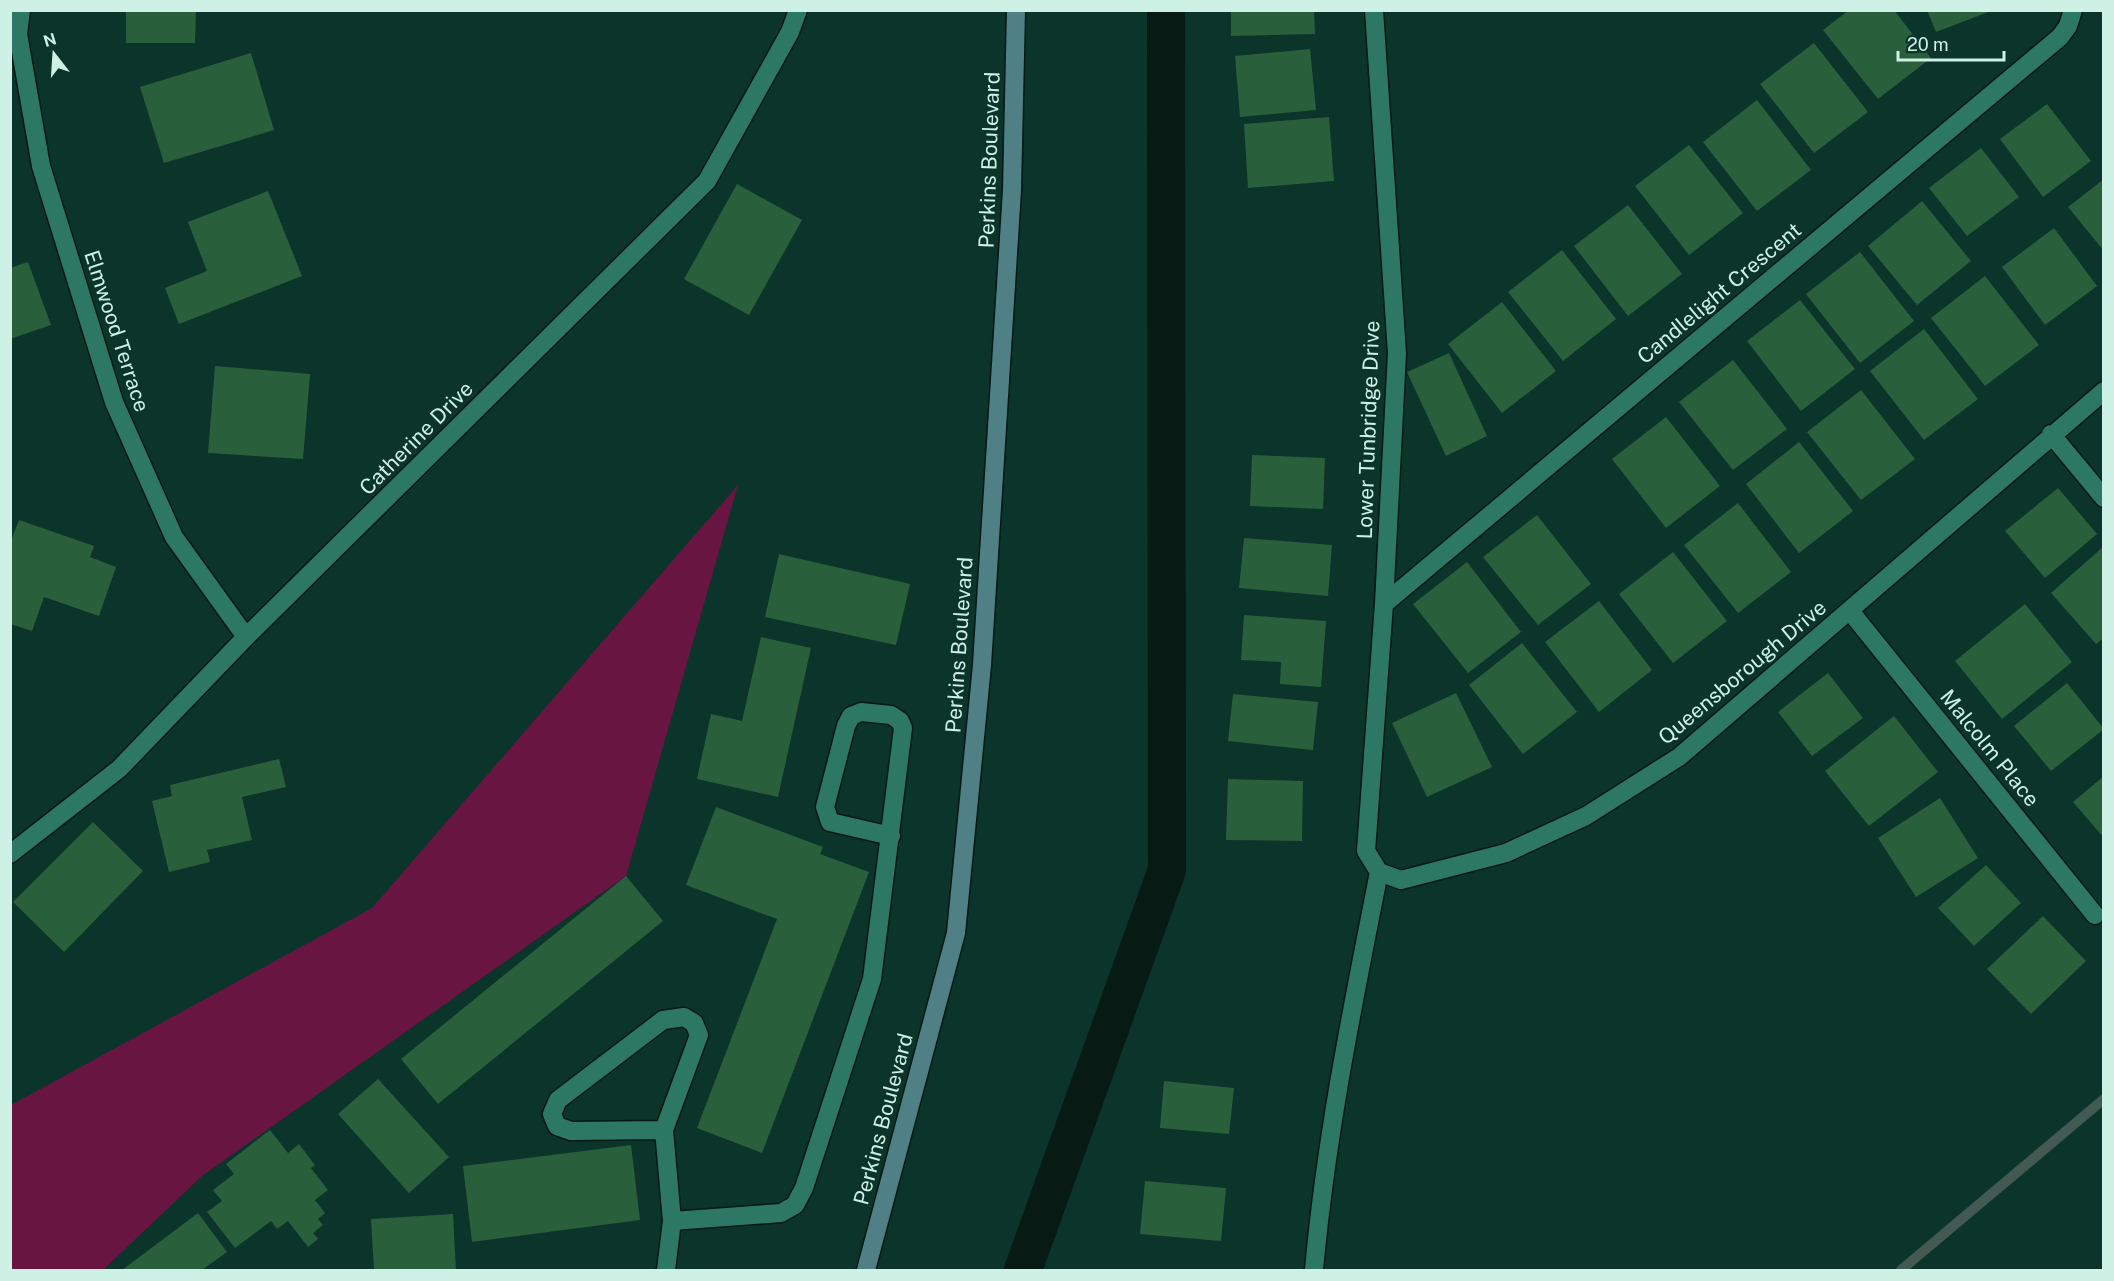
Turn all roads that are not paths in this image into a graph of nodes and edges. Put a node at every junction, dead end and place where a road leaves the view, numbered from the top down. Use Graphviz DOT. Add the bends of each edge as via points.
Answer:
graph roads {
  1 [pos="21,10"];
  2 [pos="798,10"];
  3 [pos="1016,10"];
  4 [pos="1374,10"];
  5 [pos="2073,10"];
  6 [pos="2103,391"];
  7 [pos="2051,434"];
  8 [pos="2103,498"];
  9 [pos="1384,604"];
  10 [pos="1850,611"];
  11 [pos="246,638"];
  12 [pos="891,836"];
  13 [pos="10,854"];
  14 [pos="1379,872"];
  15 [pos="2096,915"];
  16 [pos="664,1130"];
  17 [pos="672,1221"];
  18 [pos="666,1270"];
  19 [pos="866,1270"];
  20 [pos="1314,1270"];
  1 -- 11 [label="street, Elmwood Terrace" via="18,34 42,166 114,402 174,537"];
  2 -- 11 [label="street, Catherine Drive" via="790,32 707,181"];
  3 -- 19 [label="street, Perkins Boulevard" via="1012,190 982,665 956,933"];
  4 -- 9 [label="street, Lower Tunbridge Drive" via="1397,353"];
  5 -- 9 [label="street, Candlelight Crescent" via="2060,37"];
  6 -- 7 [label="street, Queensborough Drive"];
  7 -- 8 [label="street"];
  7 -- 10 [label="street, Queensborough Drive"];
  9 -- 14 [label="street, Lower Tunbridge Drive" via="1366,851"];
  10 -- 14 [label="street, Queensborough Drive" via="1679,757 1586,816 1506,853 1401,880"];
  10 -- 15 [label="street, Malcolm Place"];
  11 -- 13 [label="street, Catherine Drive" via="119,769"];
  12 -- 12 [label="street" via="830,822 827,816 825,807 846,726 851,716 861,712 891,715 903,728"];
  12 -- 17 [label="street" via="872,979 804,1188 795,1205 781,1213"];
  14 -- 20 [label="street" via="1321,1197"];
  16 -- 16 [label="street" via="699,1035 694,1023 684,1017 663,1020 558,1100 552,1114 557,1126 571,1131"];
  16 -- 17 [label="street"];
  17 -- 18 [label="street"];
}
